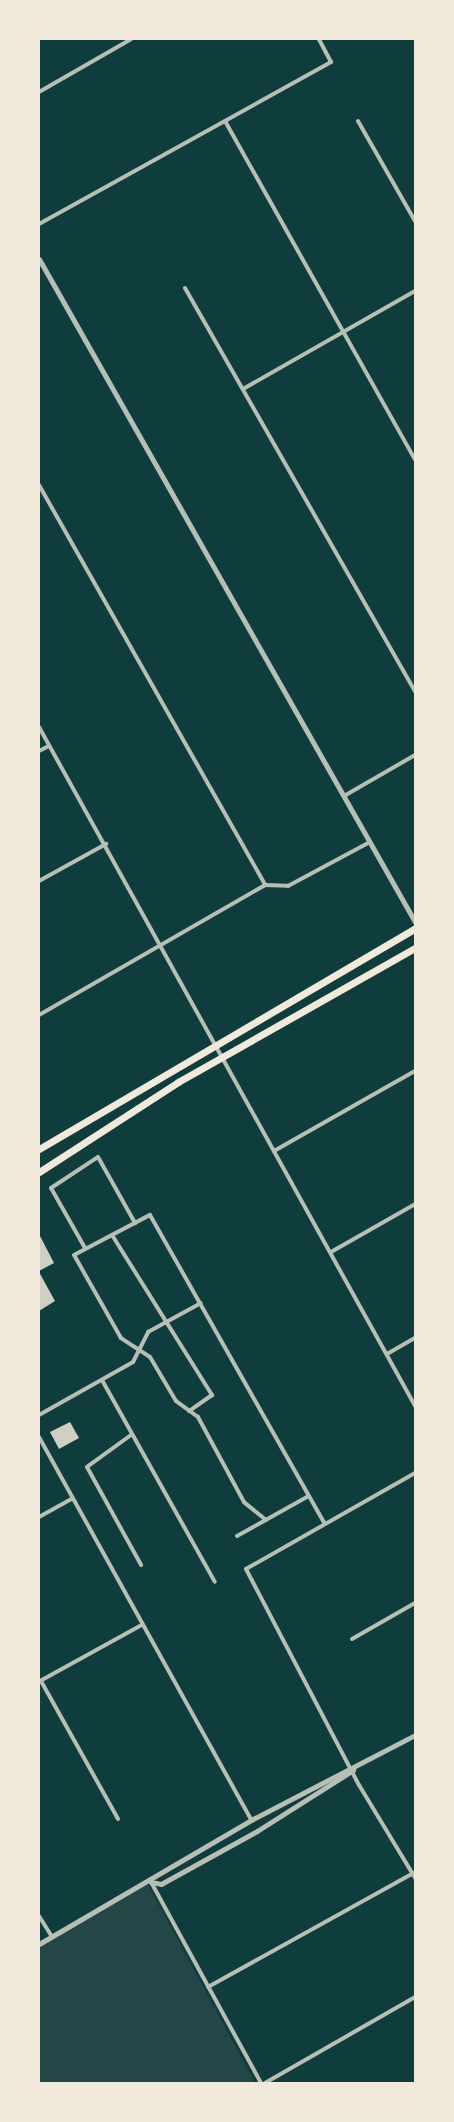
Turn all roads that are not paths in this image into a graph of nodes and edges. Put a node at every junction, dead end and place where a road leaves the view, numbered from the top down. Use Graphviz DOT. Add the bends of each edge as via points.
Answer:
graph roads {
  1 [pos="131,39"];
  2 [pos="319,39"];
  3 [pos="39,92"];
  4 [pos="225,121"];
  5 [pos="358,121"];
  6 [pos="415,222"];
  7 [pos="39,224"];
  8 [pos="39,260"];
  9 [pos="185,288"];
  10 [pos="415,291"];
  11 [pos="344,333"];
  12 [pos="243,389"];
  13 [pos="415,459"];
  14 [pos="39,485"];
  15 [pos="415,692"];
  16 [pos="39,727"];
  17 [pos="49,746"];
  18 [pos="39,751"];
  19 [pos="415,755"];
  20 [pos="344,796"];
  21 [pos="370,842"];
  22 [pos="106,844"];
  23 [pos="39,881"];
  24 [pos="266,885"];
  25 [pos="415,922"];
  26 [pos="415,928"];
  27 [pos="162,944"];
  28 [pos="415,948"];
  29 [pos="39,1015"];
  30 [pos="215,1044"];
  31 [pos="221,1056"];
  32 [pos="415,1071"];
  33 [pos="39,1149"];
  34 [pos="274,1150"];
  35 [pos="39,1172"];
  36 [pos="415,1204"];
  37 [pos="135,1223"];
  38 [pos="112,1235"];
  39 [pos="86,1249"];
  40 [pos="331,1252"];
  41 [pos="201,1303"];
  42 [pos="164,1323"];
  43 [pos="415,1338"];
  44 [pos="139,1350"];
  45 [pos="387,1354"];
  46 [pos="102,1380"];
  47 [pos="415,1406"];
  48 [pos="189,1411"];
  49 [pos="39,1415"];
  50 [pos="130,1435"];
  51 [pos="39,1437"];
  52 [pos="415,1473"];
  53 [pos="309,1496"];
  54 [pos="72,1499"];
  55 [pos="39,1517"];
  56 [pos="266,1520"];
  57 [pos="324,1523"];
  58 [pos="237,1536"];
  59 [pos="141,1565"];
  60 [pos="215,1582"];
  61 [pos="415,1603"];
  62 [pos="142,1625"];
  63 [pos="352,1639"];
  64 [pos="40,1681"];
  65 [pos="415,1735"];
  66 [pos="353,1770"];
  67 [pos="118,1819"];
  68 [pos="251,1820"];
  69 [pos="414,1875"];
  70 [pos="152,1882"];
  71 [pos="39,1916"];
  72 [pos="52,1936"];
  73 [pos="39,1944"];
  74 [pos="208,1987"];
  75 [pos="415,1997"];
  76 [pos="263,2083"];
  1 -- 3 [label="street"];
  2 -- 4 [label="street" via="331,62"];
  4 -- 7 [label="street"];
  4 -- 11 [label="street"];
  5 -- 6 [label="street"];
  8 -- 20 [label="street"];
  9 -- 12 [label="street"];
  10 -- 11 [label="street"];
  11 -- 12 [label="street"];
  11 -- 13 [label="street"];
  12 -- 15 [label="street"];
  14 -- 24 [label="street"];
  16 -- 17 [label="street"];
  17 -- 18 [label="street"];
  17 -- 22 [label="street"];
  19 -- 20 [label="street"];
  20 -- 21 [label="street"];
  21 -- 24 [label="street" via="288,886"];
  21 -- 25 [label="street"];
  22 -- 23 [label="street"];
  22 -- 27 [label="street"];
  24 -- 27 [label="street"];
  26 -- 30 [label="main road"];
  27 -- 29 [label="street"];
  27 -- 30 [label="street"];
  28 -- 31 [label="main road"];
  30 -- 31 [label="street"];
  30 -- 33 [label="main road"];
  31 -- 34 [label="street"];
  31 -- 35 [label="main road"];
  32 -- 34 [label="street"];
  34 -- 40 [label="street"];
  36 -- 40 [label="street"];
  37 -- 38 [label="street"];
  37 -- 39 [label="street" via="98,1157 51,1188"];
  37 -- 41 [label="street" via="150,1215"];
  38 -- 39 [label="street"];
  38 -- 42 [label="street"];
  39 -- 44 [label="street" via="74,1255 121,1338"];
  40 -- 45 [label="street"];
  41 -- 42 [label="street"];
  41 -- 53 [label="street"];
  42 -- 44 [label="street" via="148,1332"];
  42 -- 48 [label="street" via="175,1329 212,1395"];
  43 -- 45 [label="street"];
  44 -- 46 [label="street" via="133,1362"];
  44 -- 48 [label="street" via="150,1357 176,1401"];
  45 -- 47 [label="street"];
  46 -- 49 [label="street"];
  46 -- 50 [label="street"];
  48 -- 56 [label="street" via="244,1502"];
  50 -- 59 [label="street" via="87,1467"];
  50 -- 60 [label="street" via="148,1471 170,1494"];
  51 -- 54 [label="street"];
  52 -- 57 [label="street"];
  53 -- 56 [label="street"];
  53 -- 57 [label="street"];
  54 -- 55 [label="street"];
  54 -- 62 [label="street"];
  56 -- 58 [label="street"];
  57 -- 66 [label="street" via="246,1569"];
  61 -- 63 [label="street"];
  62 -- 64 [label="street"];
  62 -- 68 [label="street"];
  64 -- 67 [label="street"];
  65 -- 66 [label="street"];
  66 -- 68 [label="street"];
  66 -- 69 [label="street"];
  66 -- 70 [label="street" via="257,1831 161,1884"];
  68 -- 70 [label="street"];
  69 -- 74 [label="street"];
  70 -- 72 [label="street"];
  70 -- 74 [label="street"];
  71 -- 72 [label="street"];
  72 -- 73 [label="street"];
  74 -- 76 [label="street"];
  75 -- 76 [label="street"];
}
